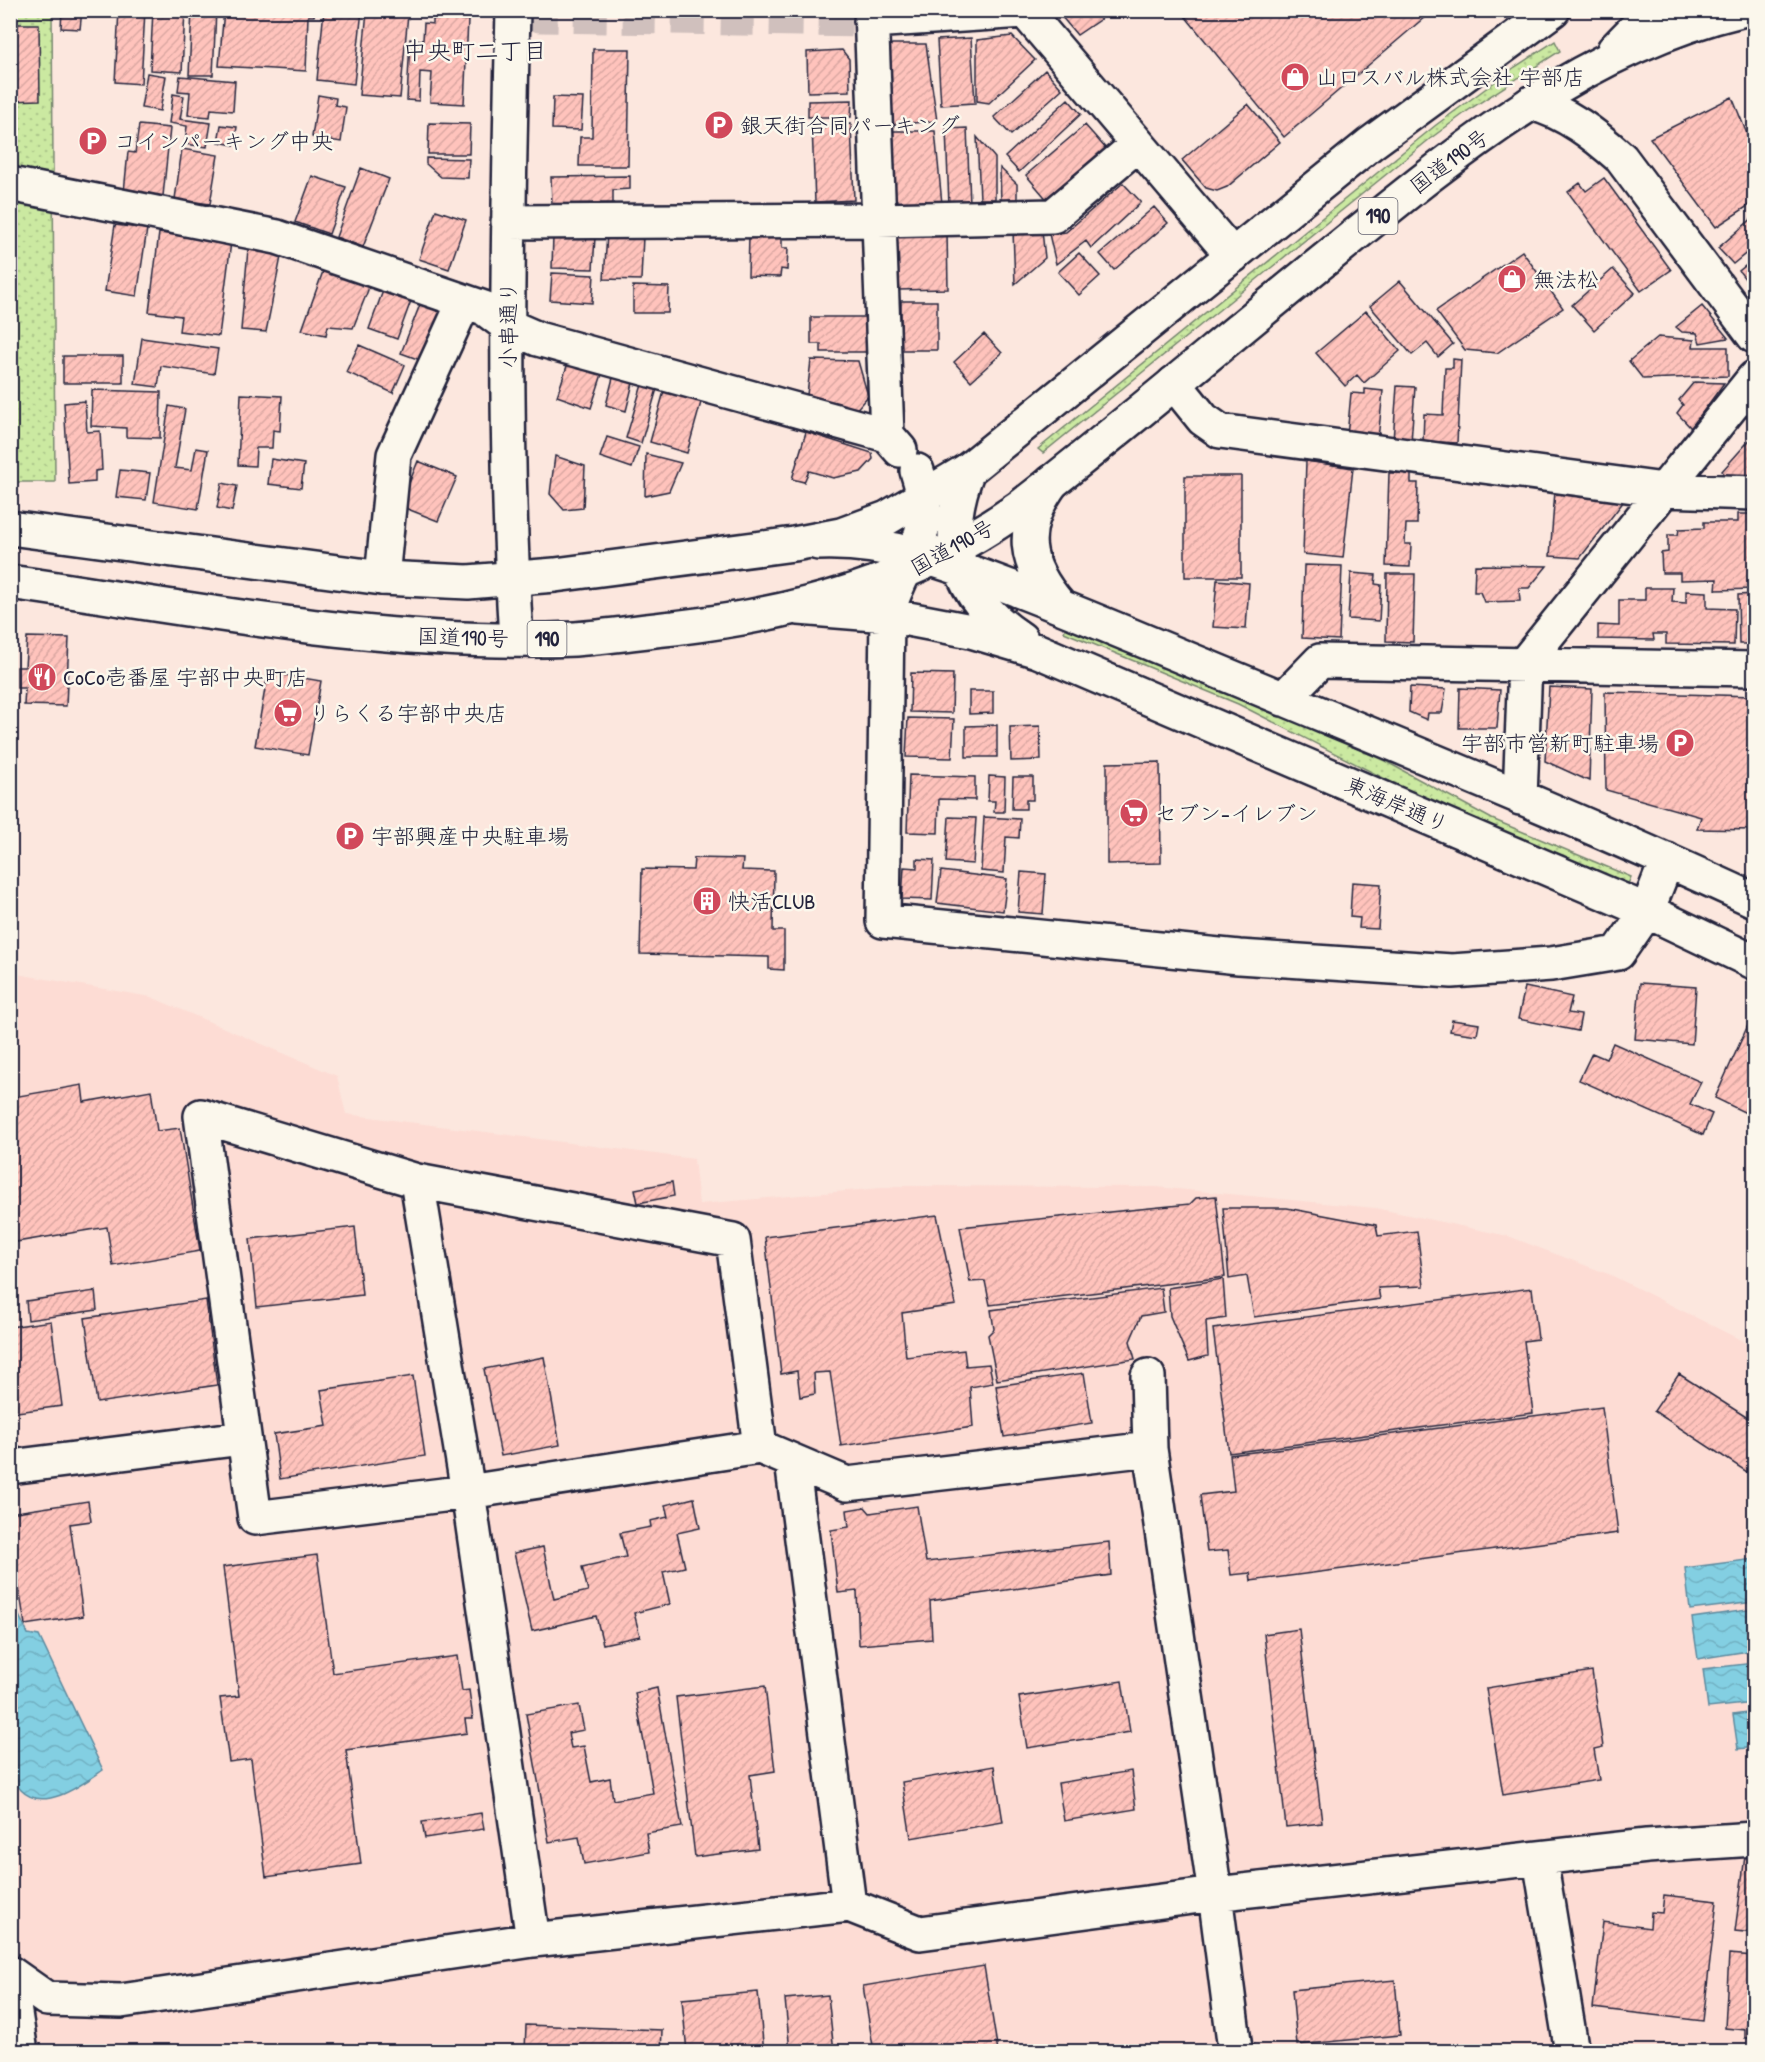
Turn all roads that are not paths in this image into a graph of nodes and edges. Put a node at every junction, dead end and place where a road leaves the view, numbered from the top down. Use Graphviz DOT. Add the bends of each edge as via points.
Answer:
graph roads {
  1 [pos="513,10"];
  2 [pos="1653,10"];
  3 [pos="1741,10"];
  4 [pos="1025,11"];
  5 [pos="1551,11"];
  6 [pos="871,16"];
  7 [pos="1585,71"];
  8 [pos="1532,103"];
  9 [pos="1137,145"];
  10 [pos="10,184"];
  11 [pos="878,220"];
  12 [pos="508,222"];
  13 [pos="1233,256"];
  14 [pos="464,302"];
  15 [pos="508,326"];
  16 [pos="1755,336"];
  17 [pos="1755,378"];
  18 [pos="1174,383"];
  19 [pos="887,435"];
  20 [pos="968,470"];
  21 [pos="1052,482"];
  22 [pos="921,483"];
  23 [pos="1664,490"];
  24 [pos="1755,493"];
  25 [pos="10,528"];
  26 [pos="794,544"];
  27 [pos="935,560"];
  28 [pos="382,578"];
  29 [pos="513,579"];
  30 [pos="10,582"];
  31 [pos="1060,606"];
  32 [pos="799,608"];
  33 [pos="887,615"];
  34 [pos="516,639"];
  35 [pos="1038,651"];
  36 [pos="1525,663"];
  37 [pos="1755,669"];
  38 [pos="1283,699"];
  39 [pos="1520,798"];
  40 [pos="1667,860"];
  41 [pos="1755,900"];
  42 [pos="1647,911"];
  43 [pos="1755,962"];
  44 [pos="417,1181"];
  45 [pos="1148,1376"];
  46 [pos="243,1438"];
  47 [pos="760,1447"];
  48 [pos="1150,1449"];
  49 [pos="792,1461"];
  50 [pos="10,1467"];
  51 [pos="468,1492"];
  52 [pos="1755,1839"];
  53 [pos="1540,1859"];
  54 [pos="1215,1894"];
  55 [pos="849,1905"];
  56 [pos="533,1940"];
  57 [pos="10,1973"];
  58 [pos="10,1981"];
  59 [pos="1235,2049"];
  60 [pos="21,2052"];
  61 [pos="1572,2052"];
  1 -- 12 [label="main road, 小串通り"];
  2 -- 7 [label="main road" via="1612,52"];
  3 -- 7 [label="main road, 国道190号 / 190" via="1678,30"];
  4 -- 6 [label="main road"];
  4 -- 9 [label="main road"];
  5 -- 13 [label="main road" via="1370,144"];
  6 -- 11 [label="main road"];
  7 -- 8 [label="main road, 国道190号 / 190"];
  8 -- 16 [label="main road" via="1563,115 1621,158"];
  8 -- 18 [label="main road, 国道190号 / 190" via="1449,160"];
  9 -- 11 [label="main road" via="1053,216"];
  9 -- 13 [label="main road"];
  10 -- 14 [label="main road" via="277,237"];
  11 -- 12 [label="main road"];
  11 -- 19 [label="main road"];
  12 -- 15 [label="main road, 小串通り"];
  13 -- 20 [label="main road"];
  14 -- 15 [label="main road" via="484,308"];
  14 -- 28 [label="main road" via="394,455"];
  15 -- 19 [label="main road" via="538,339"];
  15 -- 29 [label="main road, 小串通り"];
  17 -- 23 [label="main road"];
  18 -- 21 [label="main road, 国道190号 / 190"];
  18 -- 23 [label="main road" via="1203,418 1220,431"];
  19 -- 22 [label="main road"];
  20 -- 22 [label="main road"];
  20 -- 27 [label="main road" via="956,513"];
  21 -- 27 [label="main road, 国道190号 / 190" via="986,531"];
  21 -- 31 [label="main road" via="1031,518 1028,540 1032,563 1042,585"];
  22 -- 26 [label="main road" via="887,518 842,535"];
  22 -- 27 [label="main road" via="923,535"];
  23 -- 24 [label="main road"];
  23 -- 36 [label="main road"];
  25 -- 28 [label="main road"];
  26 -- 27 [label="main road" via="866,544"];
  26 -- 29 [label="main road"];
  27 -- 31 [label="main road"];
  27 -- 32 [label="main road, 国道190号 / 190"];
  27 -- 33 [label="main road"];
  27 -- 35 [label="main road" via="969,589 998,624"];
  28 -- 29 [label="main road" via="468,582"];
  29 -- 34 [label="main road, 小串通り"];
  30 -- 34 [label="main road, 国道190号 / 190" via="313,625 424,637"];
  31 -- 38 [label="main road"];
  32 -- 33 [label="main road"];
  32 -- 34 [label="main road, 国道190号 / 190" via="734,621 576,639"];
  33 -- 35 [label="main road" via="971,631"];
  33 -- 42 [label="main road" via="883,921 1239,957 1452,971 1551,964 1618,953"];
  35 -- 42 [label="main road, 東海岸通り"];
  36 -- 37 [label="main road"];
  36 -- 38 [label="main road" via="1320,661"];
  36 -- 39 [label="main road"];
  38 -- 39 [label="main road"];
  39 -- 40 [label="main road"];
  40 -- 41 [label="main road"];
  40 -- 42 [label="main road"];
  42 -- 43 [label="main road, 東海岸通り"];
  44 -- 46 [label="main road" via="201,1116"];
  44 -- 47 [label="main road" via="733,1240"];
  44 -- 51 [label="main road"];
  45 -- 48 [label="main road"];
  46 -- 50 [label="main road"];
  46 -- 51 [label="main road" via="255,1518"];
  47 -- 49 [label="main road"];
  47 -- 51 [label="main road"];
  48 -- 49 [label="main road" via="847,1484"];
  48 -- 54 [label="main road"];
  49 -- 55 [label="main road"];
  51 -- 56 [label="main road"];
  52 -- 53 [label="main road" via="1647,1846"];
  53 -- 54 [label="main road"];
  53 -- 61 [label="main road"];
  54 -- 55 [label="main road" via="920,1933"];
  54 -- 59 [label="main road"];
  55 -- 56 [label="main road"];
  56 -- 57 [label="main road" via="122,2001 47,1999"];
  58 -- 60 [label="main road"];
}
